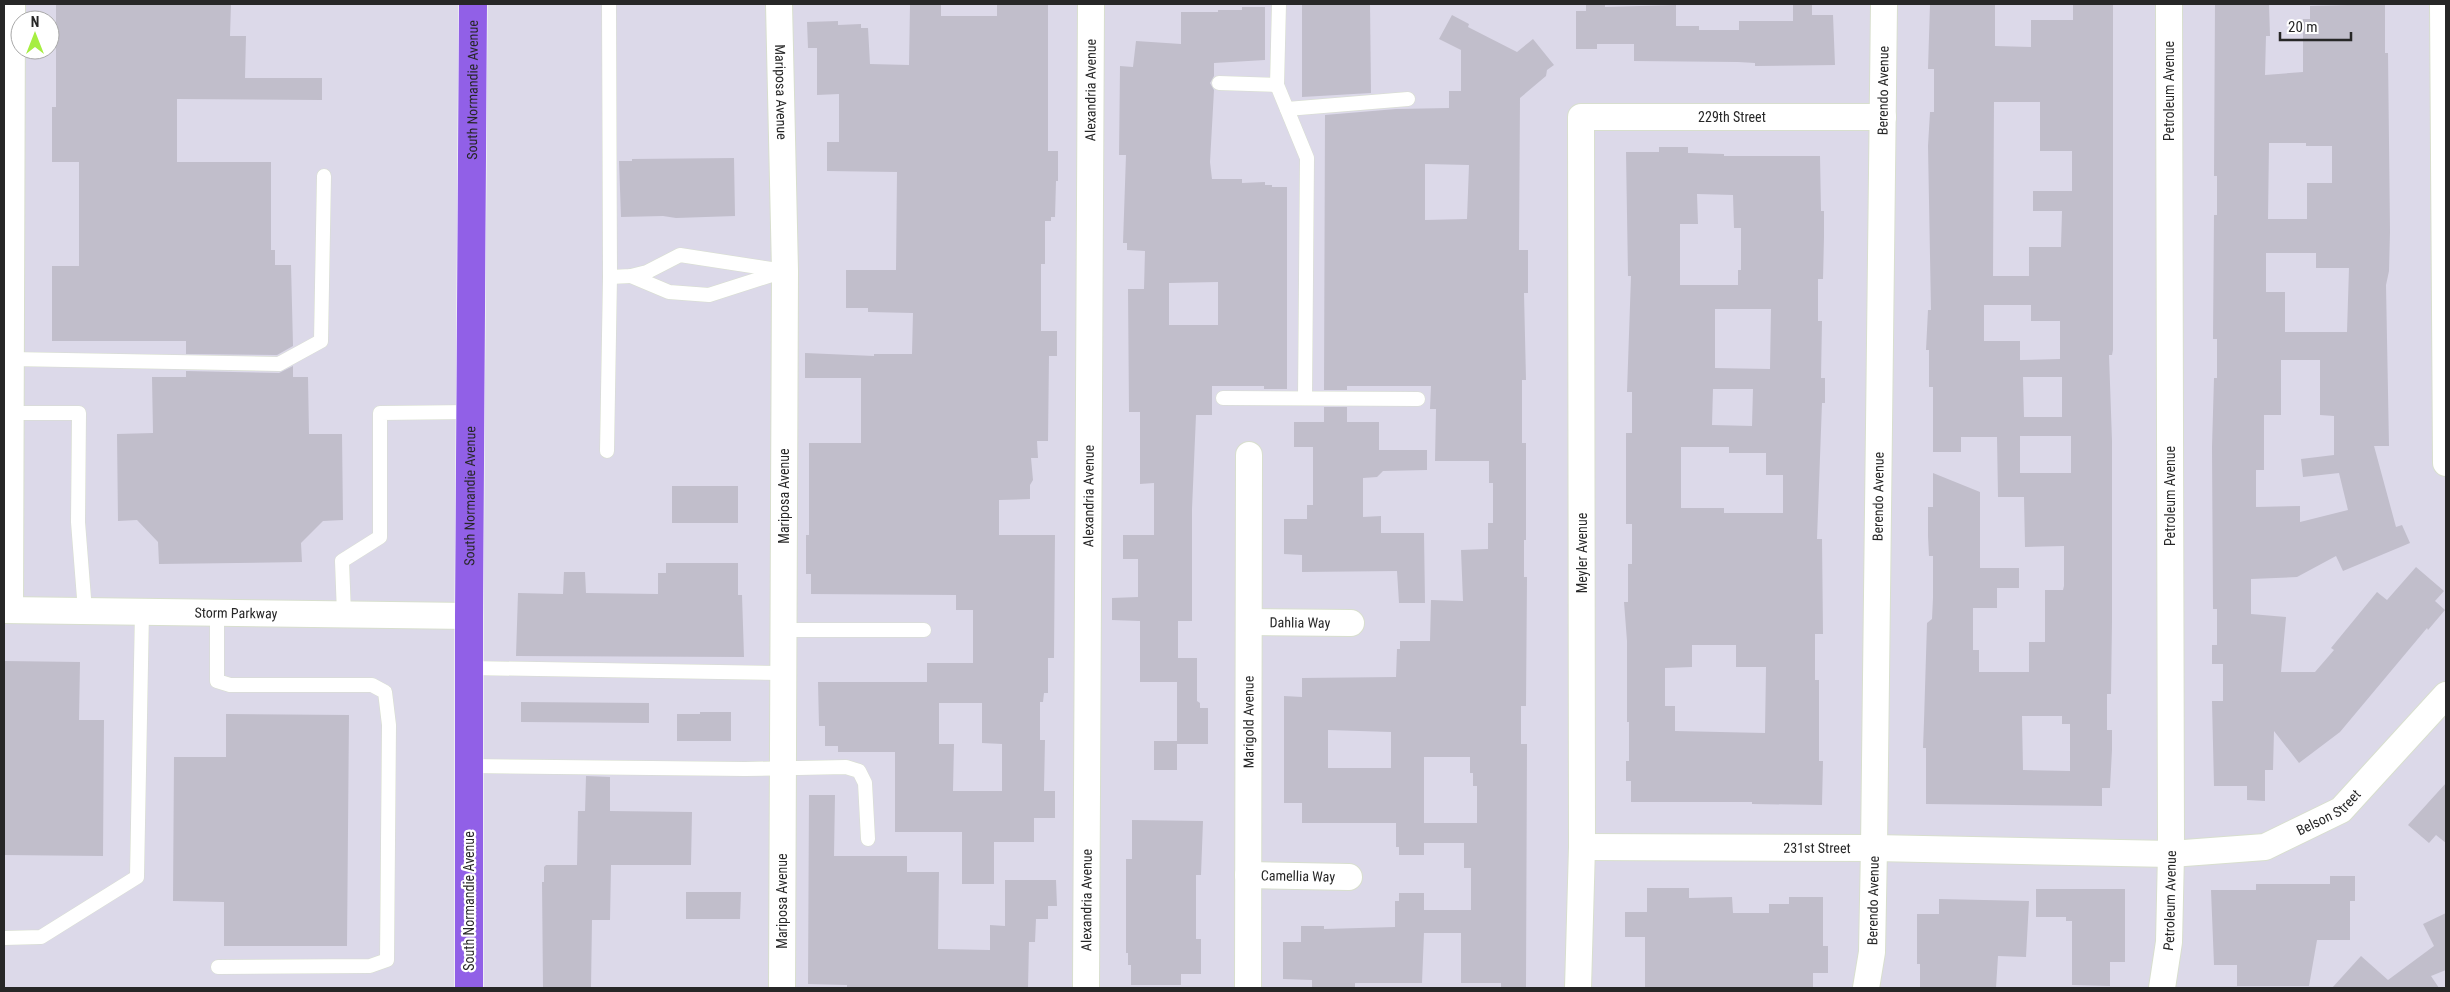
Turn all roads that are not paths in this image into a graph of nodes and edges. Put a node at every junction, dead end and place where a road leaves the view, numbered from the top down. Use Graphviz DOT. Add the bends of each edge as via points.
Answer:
graph roads {
  1 [pos="12,4"];
  2 [pos="473,4"];
  3 [pos="609,4"];
  4 [pos="779,4"];
  5 [pos="1091,4"];
  6 [pos="1278,4"];
  7 [pos="1884,4"];
  8 [pos="2169,4"];
  9 [pos="2444,4"];
  10 [pos="1219,84"];
  11 [pos="1277,85"];
  12 [pos="1408,99"];
  13 [pos="1287,109"];
  14 [pos="1581,117"];
  15 [pos="1883,117"];
  16 [pos="324,176"];
  17 [pos="8,216"];
  18 [pos="785,271"];
  19 [pos="631,276"];
  20 [pos="610,278"];
  21 [pos="7,289"];
  22 [pos="11,359"];
  23 [pos="1223,398"];
  24 [pos="1305,398"];
  25 [pos="1418,399"];
  26 [pos="470,412"];
  27 [pos="11,413"];
  28 [pos="607,450"];
  29 [pos="1249,455"];
  30 [pos="2446,463"];
  31 [pos="7,476"];
  32 [pos="7,610"];
  33 [pos="84,610"];
  34 [pos="142,611"];
  35 [pos="218,612"];
  36 [pos="344,614"];
  37 [pos="469,616"];
  38 [pos="1249,622"];
  39 [pos="1351,623"];
  40 [pos="784,630"];
  41 [pos="924,630"];
  42 [pos="469,668"];
  43 [pos="783,673"];
  44 [pos="2446,695"];
  45 [pos="469,766"];
  46 [pos="783,769"];
  47 [pos="868,839"];
  48 [pos="1582,847"];
  49 [pos="1874,848"];
  50 [pos="2171,854"];
  51 [pos="1248,875"];
  52 [pos="1349,877"];
  53 [pos="4,938"];
  54 [pos="218,966"];
  55 [pos="469,988"];
  56 [pos="782,988"];
  57 [pos="1086,988"];
  58 [pos="1248,988"];
  59 [pos="1578,988"];
  60 [pos="1866,988"];
  61 [pos="2162,988"];
  1 -- 17 [label="street"];
  2 -- 26 [label="main road, South Normandie Avenue"];
  3 -- 20 [label="lane"];
  4 -- 18 [label="street, Mariposa Avenue"];
  5 -- 57 [label="street, Alexandria Avenue"];
  6 -- 11 [label="lane"];
  7 -- 15 [label="street, Berendo Avenue"];
  8 -- 50 [label="street, Petroleum Avenue"];
  9 -- 30 [label="street"];
  10 -- 11 [label="lane"];
  11 -- 13 [label="lane"];
  12 -- 13 [label="lane"];
  13 -- 24 [label="lane" via="1307,158"];
  14 -- 15 [label="street, 229th Street"];
  14 -- 48 [label="street, Meyler Avenue"];
  15 -- 49 [label="street, Berendo Avenue"];
  16 -- 22 [label="lane" via="321,342 279,364"];
  17 -- 21 [label="street"];
  18 -- 19 [label="lane" via="680,255 647,272"];
  18 -- 19 [label="lane" via="709,295 669,292"];
  18 -- 40 [label="street, Mariposa Avenue"];
  19 -- 20 [label="lane"];
  20 -- 28 [label="lane"];
  21 -- 22 [label="street"];
  22 -- 27 [label="street"];
  23 -- 24 [label="lane"];
  24 -- 25 [label="lane"];
  26 -- 36 [label="lane" via="380,413 380,537 342,561"];
  26 -- 37 [label="main road, South Normandie Avenue"];
  27 -- 31 [label="street"];
  27 -- 33 [label="lane" via="79,413 78,522"];
  29 -- 38 [label="street, Marigold Avenue"];
  31 -- 32 [label="street"];
  32 -- 33 [label="street, Storm Parkway"];
  33 -- 34 [label="street, Storm Parkway"];
  34 -- 35 [label="street, Storm Parkway"];
  34 -- 53 [label="lane" via="137,877 41,936"];
  35 -- 36 [label="street, Storm Parkway"];
  35 -- 54 [label="lane" via="217,681 230,685 372,685 385,692 389,725 387,960 370,966"];
  36 -- 37 [label="street, Storm Parkway"];
  37 -- 42 [label="main road, South Normandie Avenue"];
  38 -- 39 [label="street, Dahlia Way"];
  38 -- 51 [label="street, Marigold Avenue"];
  40 -- 41 [label="lane"];
  40 -- 43 [label="street, Mariposa Avenue"];
  42 -- 43 [label="lane"];
  42 -- 45 [label="main road, South Normandie Avenue"];
  43 -- 46 [label="street, Mariposa Avenue"];
  44 -- 50 [label="street, Belson Street" via="2341,810 2264,847"];
  45 -- 46 [label="lane"];
  45 -- 55 [label="main road, South Normandie Avenue"];
  46 -- 47 [label="lane" via="846,767 859,771 864,783"];
  46 -- 56 [label="street, Mariposa Avenue"];
  48 -- 49 [label="street, 231st Street"];
  48 -- 59 [label="street, Meyler Avenue"];
  49 -- 50 [label="street, 231st Street"];
  49 -- 60 [label="street, Berendo Avenue" via="1872,952"];
  50 -- 61 [label="street, Petroleum Avenue" via="2169,942"];
  51 -- 52 [label="street, Camellia Way"];
  51 -- 58 [label="street, Marigold Avenue"];
}
